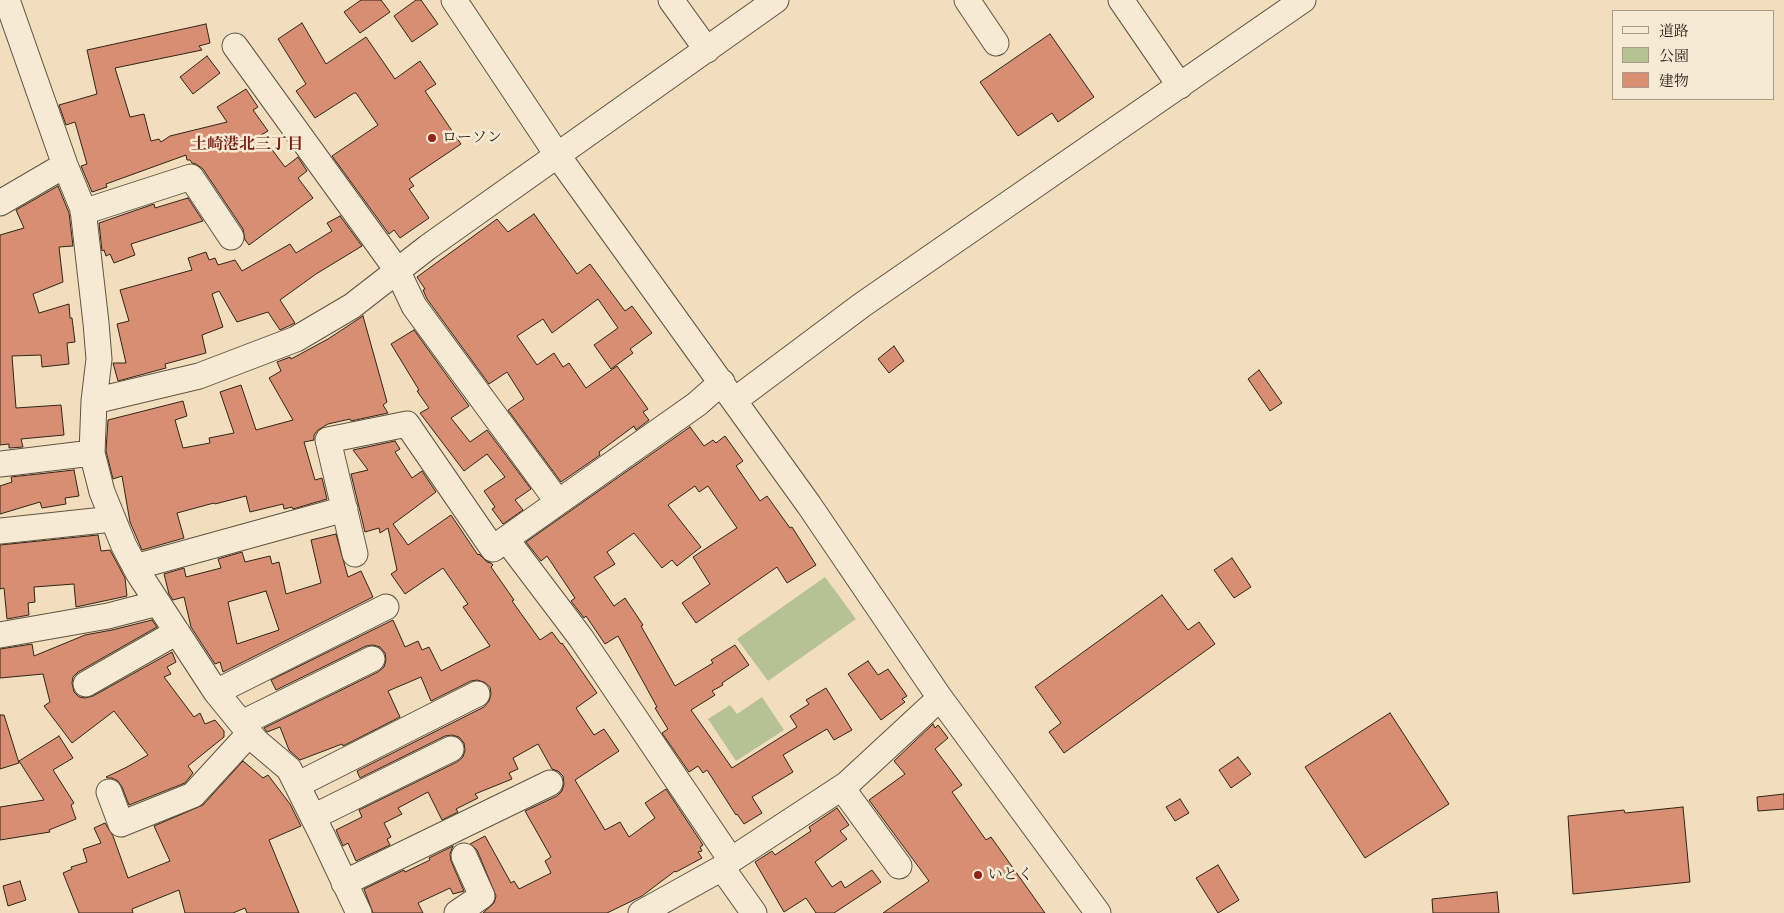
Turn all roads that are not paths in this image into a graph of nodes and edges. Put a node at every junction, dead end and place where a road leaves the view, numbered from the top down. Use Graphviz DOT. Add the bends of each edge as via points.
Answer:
graph roads {
  1 [pos="7,0"];
  2 [pos="454,0"];
  3 [pos="671,0"];
  4 [pos="776,0"];
  5 [pos="967,0"];
  6 [pos="1121,0"];
  7 [pos="1289,4"];
  8 [pos="996,43"];
  9 [pos="235,46"];
  10 [pos="707,50"];
  11 [pos="1180,86"];
  12 [pos="558,156"];
  13 [pos="65,165"];
  14 [pos="0,203"];
  15 [pos="83,212"];
  16 [pos="230,237"];
  17 [pos="397,270"];
  18 [pos="729,391"];
  19 [pos="94,401"];
  20 [pos="92,453"];
  21 [pos="0,464"];
  22 [pos="558,502"];
  23 [pos="345,509"];
  24 [pos="113,519"];
  25 [pos="0,531"];
  26 [pos="506,539"];
  27 [pos="355,554"];
  28 [pos="135,567"];
  29 [pos="158,603"];
  30 [pos="386,607"];
  31 [pos="177,632"];
  32 [pos="0,635"];
  33 [pos="372,660"];
  34 [pos="86,684"];
  35 [pos="216,692"];
  36 [pos="477,694"];
  37 [pos="940,698"];
  38 [pos="246,728"];
  39 [pos="451,749"];
  40 [pos="550,783"];
  41 [pos="297,784"];
  42 [pos="842,788"];
  43 [pos="109,792"];
  44 [pos="313,817"];
  45 [pos="464,856"];
  46 [pos="727,864"];
  47 [pos="899,866"];
  48 [pos="344,883"];
  49 [pos="359,913"];
  50 [pos="457,913"];
  51 [pos="641,913"];
  52 [pos="754,913"];
  53 [pos="1098,913"];
  1 -- 13 [label="street"];
  2 -- 12 [label="street"];
  3 -- 10 [label="street"];
  4 -- 10 [label="street"];
  5 -- 8 [label="street"];
  6 -- 11 [label="street"];
  7 -- 11 [label="street"];
  9 -- 17 [label="street"];
  10 -- 12 [label="street"];
  11 -- 18 [label="street" via="862,305"];
  12 -- 17 [label="street"];
  12 -- 18 [label="street"];
  13 -- 14 [label="street"];
  13 -- 15 [label="street"];
  15 -- 16 [label="street" via="191,177"];
  15 -- 19 [label="street" via="99,359"];
  17 -- 19 [label="street" via="352,306 296,339 199,376"];
  17 -- 22 [label="street" via="414,306"];
  18 -- 22 [label="street" via="697,404"];
  18 -- 37 [label="street"];
  19 -- 20 [label="street"];
  20 -- 21 [label="street"];
  20 -- 24 [label="street"];
  22 -- 26 [label="street"];
  23 -- 26 [label="street" via="328,440 408,424 493,549"];
  23 -- 27 [label="street"];
  23 -- 28 [label="street"];
  24 -- 25 [label="street"];
  24 -- 28 [label="street"];
  26 -- 46 [label="street" via="581,638"];
  28 -- 29 [label="street"];
  29 -- 31 [label="street"];
  29 -- 32 [label="street" via="108,616"];
  30 -- 35 [label="street"];
  31 -- 34 [label="street"];
  31 -- 35 [label="street"];
  33 -- 38 [label="street"];
  35 -- 38 [label="street"];
  36 -- 41 [label="street"];
  37 -- 42 [label="street"];
  37 -- 53 [label="street"];
  38 -- 41 [label="street" via="289,770"];
  38 -- 43 [label="street" via="193,795 121,824"];
  39 -- 44 [label="street"];
  40 -- 48 [label="street"];
  41 -- 44 [label="street"];
  42 -- 46 [label="street"];
  42 -- 47 [label="street"];
  44 -- 48 [label="street"];
  45 -- 50 [label="street" via="482,896"];
  46 -- 51 [label="street"];
  46 -- 52 [label="street"];
  48 -- 49 [label="street"];
}
